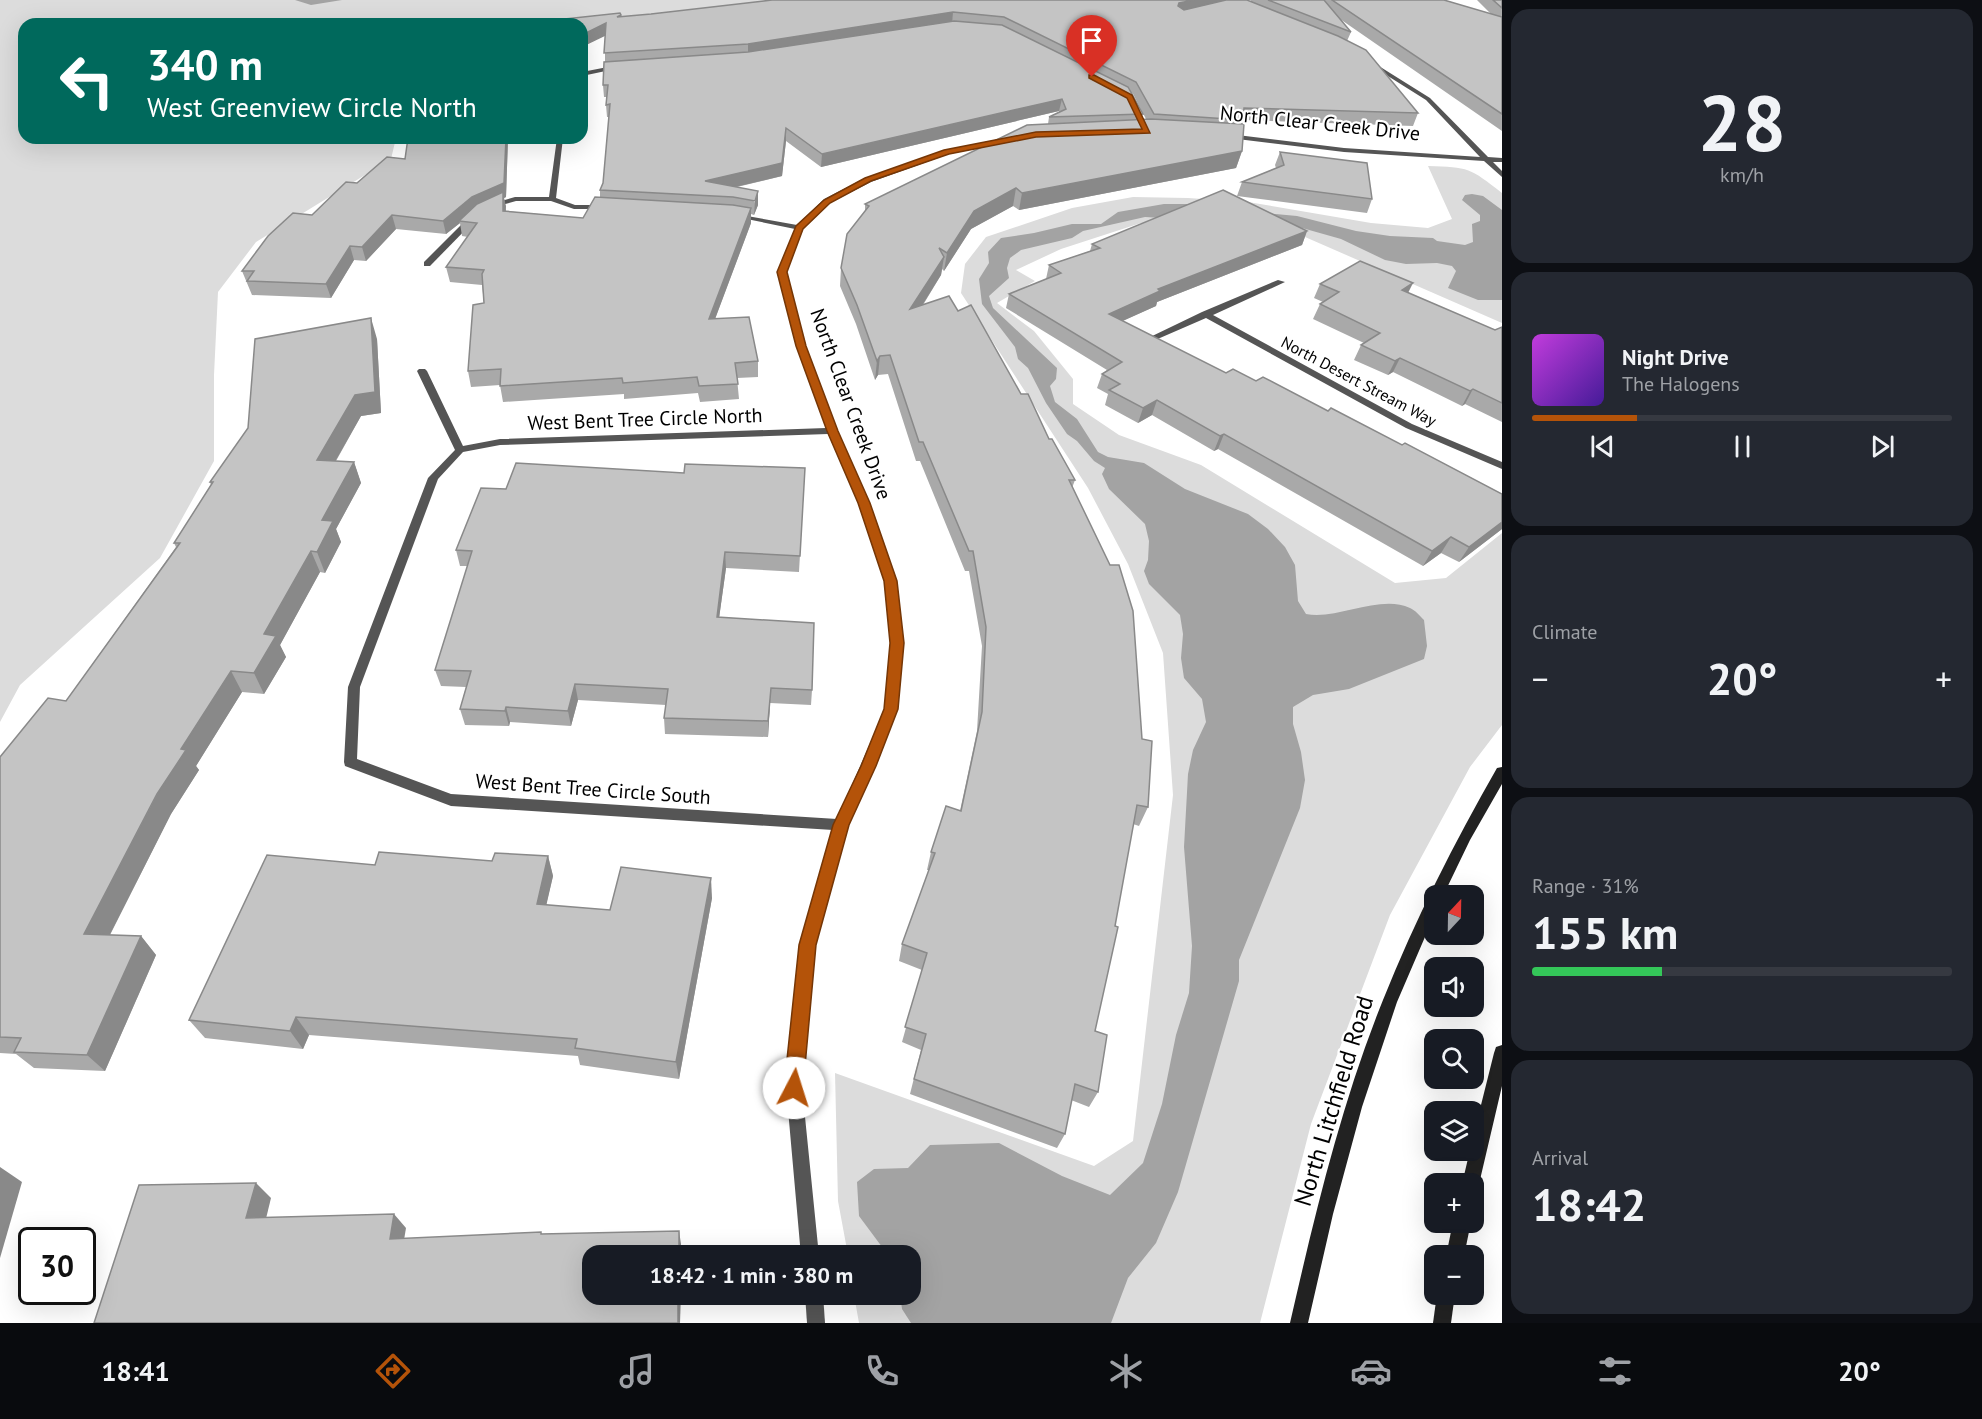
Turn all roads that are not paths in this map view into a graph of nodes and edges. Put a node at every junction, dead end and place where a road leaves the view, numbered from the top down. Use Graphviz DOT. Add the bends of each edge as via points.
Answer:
graph roads {
  1 [pos="1354,54"];
  2 [pos="631,67"];
  3 [pos="588,73"];
  4 [pos="1219,135"];
  5 [pos="1014,139"];
  6 [pos="559,144"];
  7 [pos="1502,160"];
  8 [pos="1486,161"];
  9 [pos="1502,175"];
  10 [pos="552,199"];
  11 [pos="619,207"];
  12 [pos="722,214"];
  13 [pos="799,228"];
  14 [pos="427,264"];
  15 [pos="1281,282"];
  16 [pos="1205,314"];
  17 [pos="1150,339"];
  18 [pos="422,371"];
  19 [pos="832,431"];
  20 [pos="460,450"];
  21 [pos="1502,466"];
  22 [pos="1502,772"];
  23 [pos="841,825"];
  24 [pos="1442,885"];
  25 [pos="1424,923"];
  26 [pos="1502,1053"];
  27 [pos="1473,1173"];
  28 [pos="809,1245"];
  29 [pos="815,1305"];
  30 [pos="1444,1305"];
  31 [pos="816,1323"];
  32 [pos="1299,1323"];
  33 [pos="1442,1323"];
  1 -- 8 [label="street" via="1428,99"];
  2 -- 3 [label="street"];
  4 -- 8 [label="street, North Clear Creek Drive"];
  5 -- 13 [label="street, North Clear Creek Drive" via="947,152 868,180 827,201"];
  6 -- 10 [label="street"];
  7 -- 8 [label="street, North Clear Creek Drive"];
  8 -- 9 [label="street"];
  10 -- 11 [label="street" via="574,207"];
  10 -- 14 [label="street" via="515,199 494,205 476,215"];
  12 -- 13 [label="street"];
  13 -- 19 [label="street, North Clear Creek Drive" via="782,272 801,346"];
  15 -- 16 [label="street"];
  16 -- 17 [label="street"];
  16 -- 21 [label="street, North Desert Stream Way" via="1409,426"];
  18 -- 20 [label="street"];
  19 -- 20 [label="street, West Bent Tree Circle North" via="500,442"];
  19 -- 23 [label="street, North Clear Creek Drive" via="864,503 890,581 897,643 891,709"];
  20 -- 23 [label="street, West Bent Tree Circle South" via="433,478 354,687 350,762 451,800"];
  22 -- 24 [label="main road"];
  23 -- 28 [label="street, North Clear Creek Drive" via="807,945 794,1088"];
  25 -- 32 [label="main road, North Litchfield Road" via="1383,1018 1343,1141"];
  26 -- 27 [label="main road"];
  29 -- 31 [label="street"];
  30 -- 33 [label="main road"];
}
